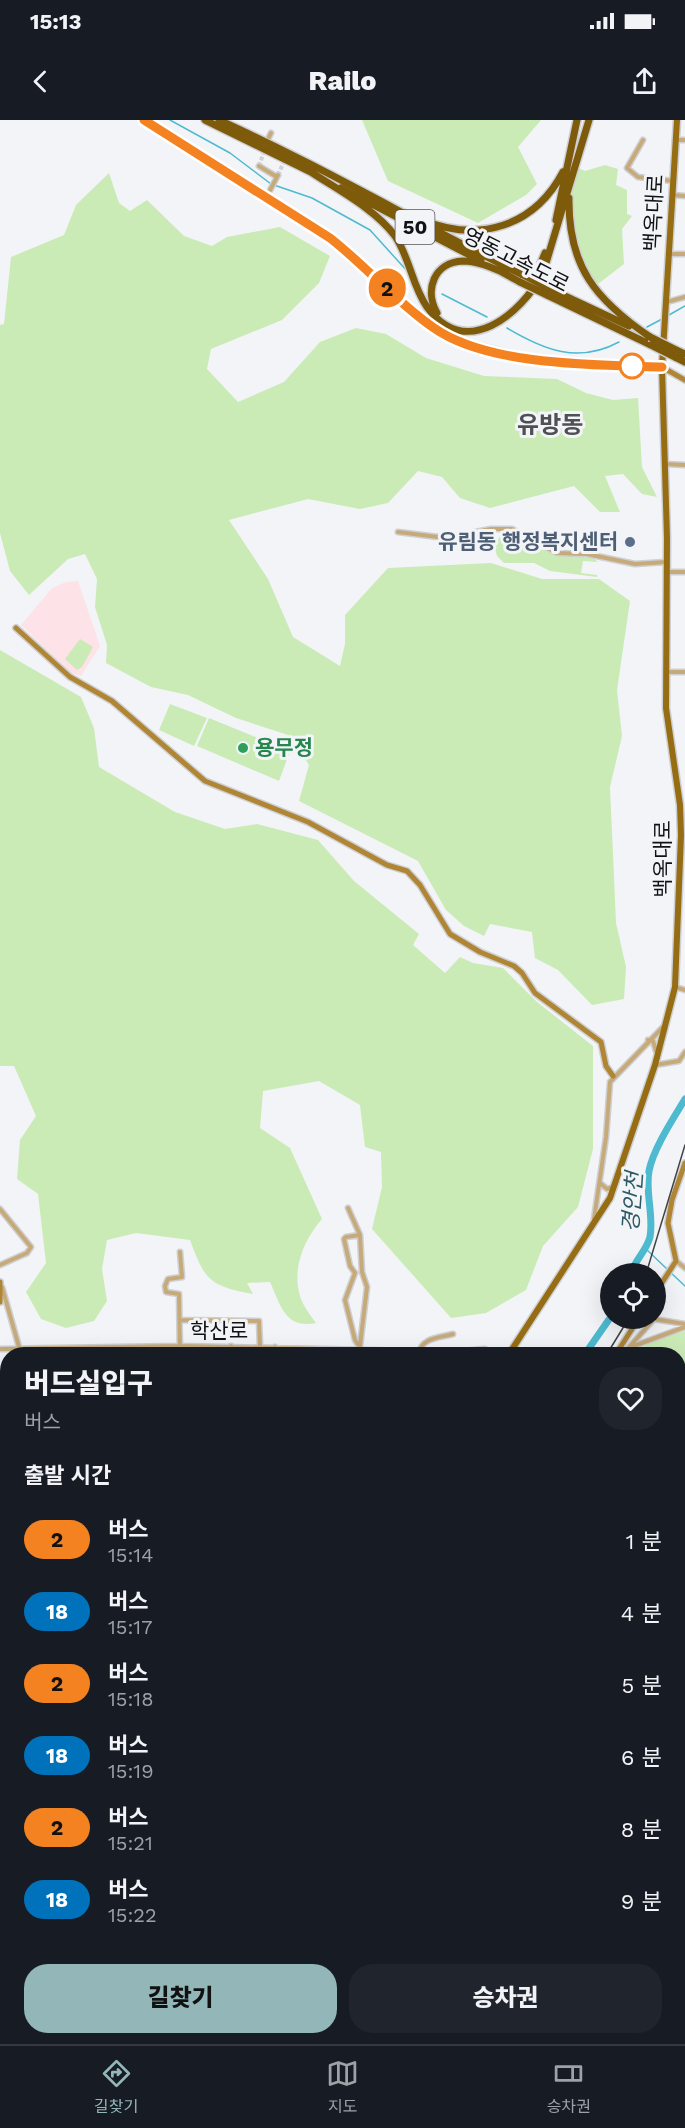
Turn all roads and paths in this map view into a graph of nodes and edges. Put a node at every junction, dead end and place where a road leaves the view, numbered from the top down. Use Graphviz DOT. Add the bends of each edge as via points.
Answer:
graph roads {
  1 [pos="144,120"];
  2 [pos="205,120"];
  3 [pos="219,120"];
  4 [pos="577,120"];
  5 [pos="589,120"];
  6 [pos="677,120"];
  7 [pos="643,140"];
  8 [pos="675,140"];
  9 [pos="685,140"];
  10 [pos="568,160"];
  11 [pos="259,166"];
  12 [pos="311,172"];
  13 [pos="570,177"];
  14 [pos="673,181"];
  15 [pos="672,195"];
  16 [pos="267,196"];
  17 [pos="685,196"];
  18 [pos="386,205"];
  19 [pos="668,254"];
  20 [pos="685,254"];
  21 [pos="500,271"];
  22 [pos="522,278"];
  23 [pos="685,297"];
  24 [pos="666,305"];
  25 [pos="651,341"];
  26 [pos="676,353"];
  27 [pos="685,354"];
  28 [pos="685,362"];
  29 [pos="662,367"];
  30 [pos="685,380"];
  31 [pos="665,464"];
  32 [pos="685,465"];
  33 [pos="398,532"];
  34 [pos="666,562"];
  35 [pos="666,572"];
  36 [pos="685,572"];
  37 [pos="16,628"];
  38 [pos="666,672"];
  39 [pos="685,672"];
  40 [pos="675,987"];
  41 [pos="684,990"];
  42 [pos="668,1022"];
  43 [pos="647,1040"];
  44 [pos="685,1052"];
  45 [pos="656,1062"];
  46 [pos="614,1076"];
  47 [pos="685,1163"];
  48 [pos="600,1182"];
  49 [pos="615,1185"];
  50 [pos="348,1208"];
  51 [pos="0,1209"];
  52 [pos="592,1228"];
  53 [pos="360,1235"];
  54 [pos="180,1252"];
  55 [pos="675,1262"];
  56 [pos="0,1264"];
  57 [pos="685,1268"];
  58 [pos="362,1272"];
  59 [pos="355,1273"];
  60 [pos="666,1276"];
  61 [pos="1,1285"];
  62 [pos="0,1302"];
  63 [pos="180,1320"];
  64 [pos="666,1322"];
  65 [pos="685,1326"];
  66 [pos="632,1329"];
  67 [pos="645,1329"];
  68 [pos="453,1334"];
  69 [pos="180,1346"];
  70 [pos="231,1346"];
  71 [pos="19,1347"];
  72 [pos="135,1347"];
  73 [pos="260,1347"];
  74 [pos="275,1347"];
  75 [pos="358,1347"];
  76 [pos="359,1347"];
  77 [pos="424,1347"];
  78 [pos="514,1347"];
  79 [pos="620,1347"];
  80 [pos="631,1347"];
  1 -- 16 [label="street"];
  2 -- 12 [label="highway, 영동고속도로 / 50"];
  3 -- 18 [label="highway, 영동고속도로 / 50" via="318,166"];
  4 -- 10 [label="highway"];
  5 -- 13 [label="highway"];
  6 -- 8 [label="main road, 백옥대로"];
  7 -- 14 [label="street" via="627,168 638,177"];
  8 -- 9 [label="street"];
  8 -- 14 [label="main road, 백옥대로"];
  10 -- 18 [label="highway" via="555,187 542,202 514,222 498,227 467,231 449,228"];
  10 -- 21 [label="highway" via="552,235 529,290 506,315 485,325 462,327 436,313 430,288 441,268 465,261"];
  11 -- 16 [label="street" via="277,177"];
  12 -- 13 [label="highway" via="373,215 394,236 433,314 451,326 474,330 502,321 532,294 563,213"];
  12 -- 21 [label="highway, 영동고속도로 / 50"];
  13 -- 25 [label="highway" via="571,238 587,278 613,309"];
  14 -- 15 [label="main road, 백옥대로"];
  15 -- 17 [label="street"];
  15 -- 19 [label="main road, 백옥대로"];
  16 -- 29 [label="street" via="330,238 407,307 455,340 530,358"];
  18 -- 22 [label="highway, 영동고속도로 / 50"];
  19 -- 20 [label="street"];
  19 -- 24 [label="main road, 백옥대로"];
  21 -- 22 [label="highway, 영동고속도로 / 50"];
  22 -- 25 [label="highway, 영동고속도로 / 50, bridge"];
  23 -- 24 [label="street"];
  24 -- 29 [label="main road, 백옥대로"];
  25 -- 26 [label="highway, 영동고속도로 / 50, bridge"];
  26 -- 27 [label="highway, 영동고속도로 / 50"];
  26 -- 28 [label="highway, 영동고속도로 / 50"];
  29 -- 30 [label="street"];
  29 -- 31 [label="main road, 백옥대로"];
  31 -- 32 [label="street"];
  31 -- 34 [label="main road, 백옥대로"];
  33 -- 34 [label="street" via="447,538 512,529 557,553 587,554 635,564"];
  34 -- 35 [label="main road, 백옥대로"];
  35 -- 36 [label="street"];
  35 -- 38 [label="main road, 백옥대로"];
  37 -- 46 [label="street" via="70,677 112,701 205,781 308,822 387,865 407,871 450,933 514,966 535,993 601,1042 606,1066"];
  38 -- 39 [label="street"];
  38 -- 40 [label="main road, 백옥대로" via="666,708 681,835"];
  40 -- 41 [label="street"];
  40 -- 42 [label="main road, 백옥대로"];
  42 -- 43 [label="street"];
  42 -- 45 [label="main road, 백옥대로"];
  43 -- 45 [label="street" via="655,1043"];
  43 -- 46 [label="street"];
  44 -- 45 [label="street" via="679,1061"];
  45 -- 49 [label="main road, 백옥대로"];
  46 -- 48 [label="street" via="609,1087"];
  47 -- 55 [label="street" via="668,1223"];
  48 -- 49 [label="street" via="607,1189"];
  48 -- 52 [label="street"];
  49 -- 52 [label="main road, 백옥대로"];
  50 -- 53 [label="street"];
  51 -- 56 [label="street" via="31,1247 27,1253"];
  52 -- 78 [label="main road, 백옥대로"];
  53 -- 58 [label="street"];
  53 -- 59 [label="street" via="344,1239"];
  54 -- 63 [label="street" via="182,1277 168,1279 165,1286 166,1292 179,1294"];
  55 -- 57 [label="street"];
  55 -- 60 [label="street"];
  58 -- 59 [label="street"];
  58 -- 76 [label="street" via="367,1287"];
  59 -- 75 [label="street" via="345,1300"];
  61 -- 62 [label="street"];
  61 -- 71 [label="street"];
  63 -- 69 [label="street"];
  63 -- 73 [label="street" via="259,1321"];
  64 -- 65 [label="street"];
  65 -- 80 [label="street"];
  66 -- 79 [label="street"];
  67 -- 80 [label="street"];
  68 -- 77 [label="street" via="432,1338"];
  69 -- 70 [label="street, 학산로"];
  69 -- 72 [label="street, 학산로"];
  70 -- 73 [label="street, 학산로"];
  73 -- 74 [label="street, 학산로"];
}
